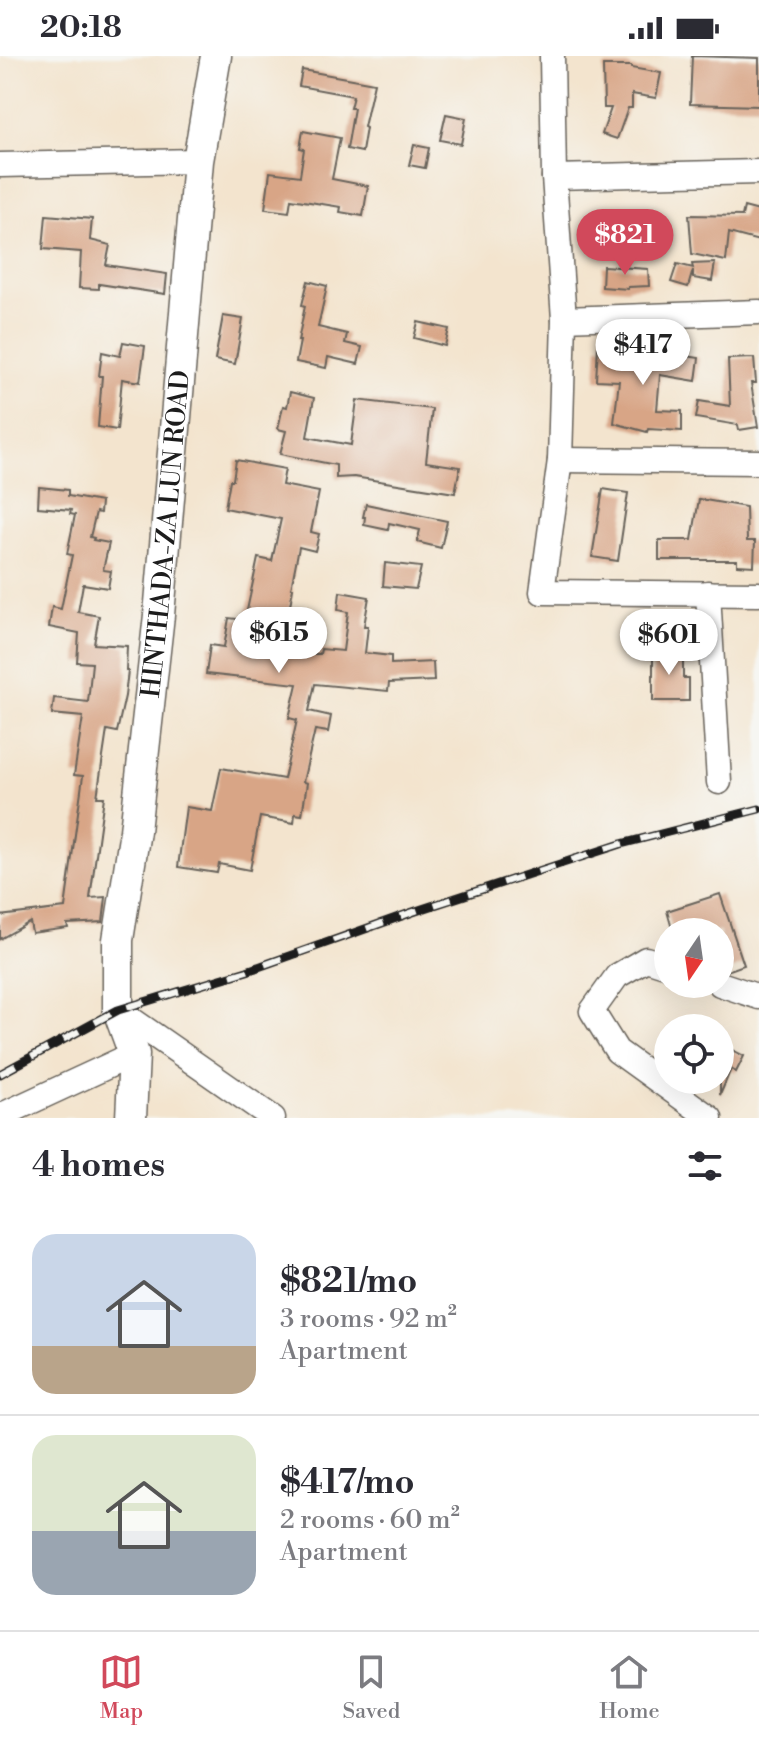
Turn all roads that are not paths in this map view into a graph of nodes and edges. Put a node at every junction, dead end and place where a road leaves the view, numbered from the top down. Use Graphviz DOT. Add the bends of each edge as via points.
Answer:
graph roads {
  1 [pos="216,56"];
  2 [pos="552,56"];
  3 [pos="198,161"];
  4 [pos="0,165"];
  5 [pos="759,172"];
  6 [pos="554,177"];
  7 [pos="759,312"];
  8 [pos="564,319"];
  9 [pos="560,460"];
  10 [pos="759,462"];
  11 [pos="708,593"];
  12 [pos="759,594"];
  13 [pos="719,782"];
  14 [pos="654,962"];
  15 [pos="734,989"];
  16 [pos="759,997"];
  17 [pos="118,1010"];
  18 [pos="134,1054"];
  19 [pos="0,1116"];
  20 [pos="131,1118"];
  21 [pos="273,1118"];
  22 [pos="710,1118"];
  1 -- 3 [label="main road, HINTHADA-ZA LUN ROAD"];
  2 -- 6 [label="street"];
  3 -- 4 [label="street"];
  3 -- 17 [label="main road, HINTHADA-ZA LUN ROAD" via="159,615 118,940"];
  5 -- 6 [label="street"];
  6 -- 8 [label="street"];
  7 -- 8 [label="street"];
  8 -- 9 [label="street"];
  9 -- 10 [label="street"];
  9 -- 11 [label="street" via="542,592"];
  11 -- 12 [label="street"];
  11 -- 13 [label="street"];
  14 -- 22 [label="street" via="646,959 617,976 592,1011 617,1051"];
  15 -- 16 [label="street"];
  17 -- 18 [label="main road, HINTHADA-ZA LUN ROAD"];
  17 -- 21 [label="street"];
  18 -- 19 [label="street"];
  18 -- 20 [label="main road"];
}
